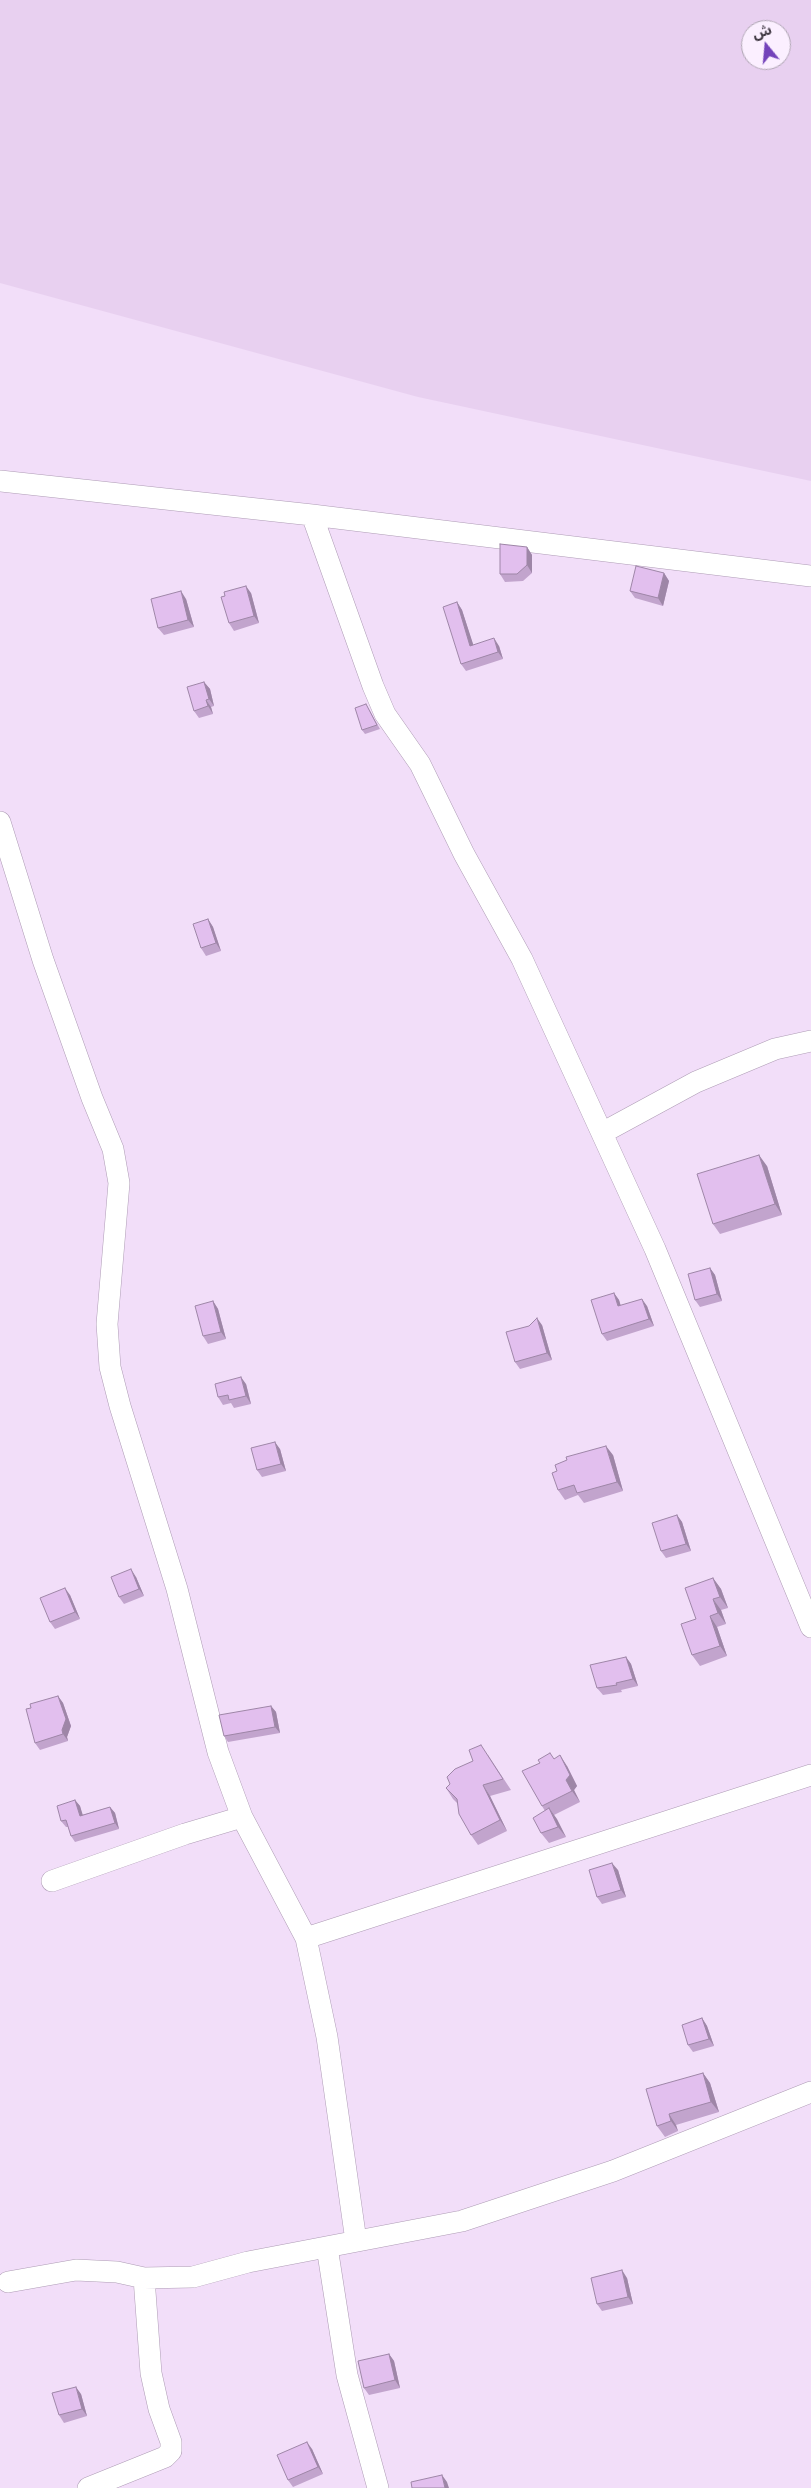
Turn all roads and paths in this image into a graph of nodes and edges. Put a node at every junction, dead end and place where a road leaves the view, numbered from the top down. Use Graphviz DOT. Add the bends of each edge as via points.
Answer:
graph roads {
  1 [pos="0,481"];
  2 [pos="312,515"];
  3 [pos="811,576"];
  4 [pos="0,822"];
  5 [pos="811,1040"];
  6 [pos="602,1133"];
  7 [pos="811,1627"];
  8 [pos="811,1775"];
  9 [pos="242,1817"];
  10 [pos="52,1881"];
  11 [pos="306,1938"];
  12 [pos="811,2092"];
  13 [pos="356,2241"];
  14 [pos="327,2247"];
  15 [pos="144,2278"];
  16 [pos="8,2282"];
  17 [pos="88,2488"];
  18 [pos="378,2488"];
  1 -- 2 [label="street"];
  2 -- 3 [label="street"];
  2 -- 6 [label="street" via="385,714 420,764 464,854 522,959"];
  4 -- 9 [label="street" via="43,960 113,1149 118,1183 107,1324 110,1367 177,1590 218,1752"];
  5 -- 6 [label="street" via="775,1049 696,1082"];
  6 -- 7 [label="street" via="655,1249"];
  8 -- 11 [label="street"];
  9 -- 10 [label="street"];
  9 -- 11 [label="street"];
  11 -- 13 [label="street" via="327,2037"];
  12 -- 13 [label="street" via="613,2171 462,2221"];
  13 -- 14 [label="street"];
  14 -- 15 [label="street" via="248,2262 193,2277"];
  14 -- 18 [label="street" via="346,2375"];
  15 -- 16 [label="street" via="117,2272 76,2270"];
  15 -- 17 [label="street" via="151,2373 171,2452"];
}
